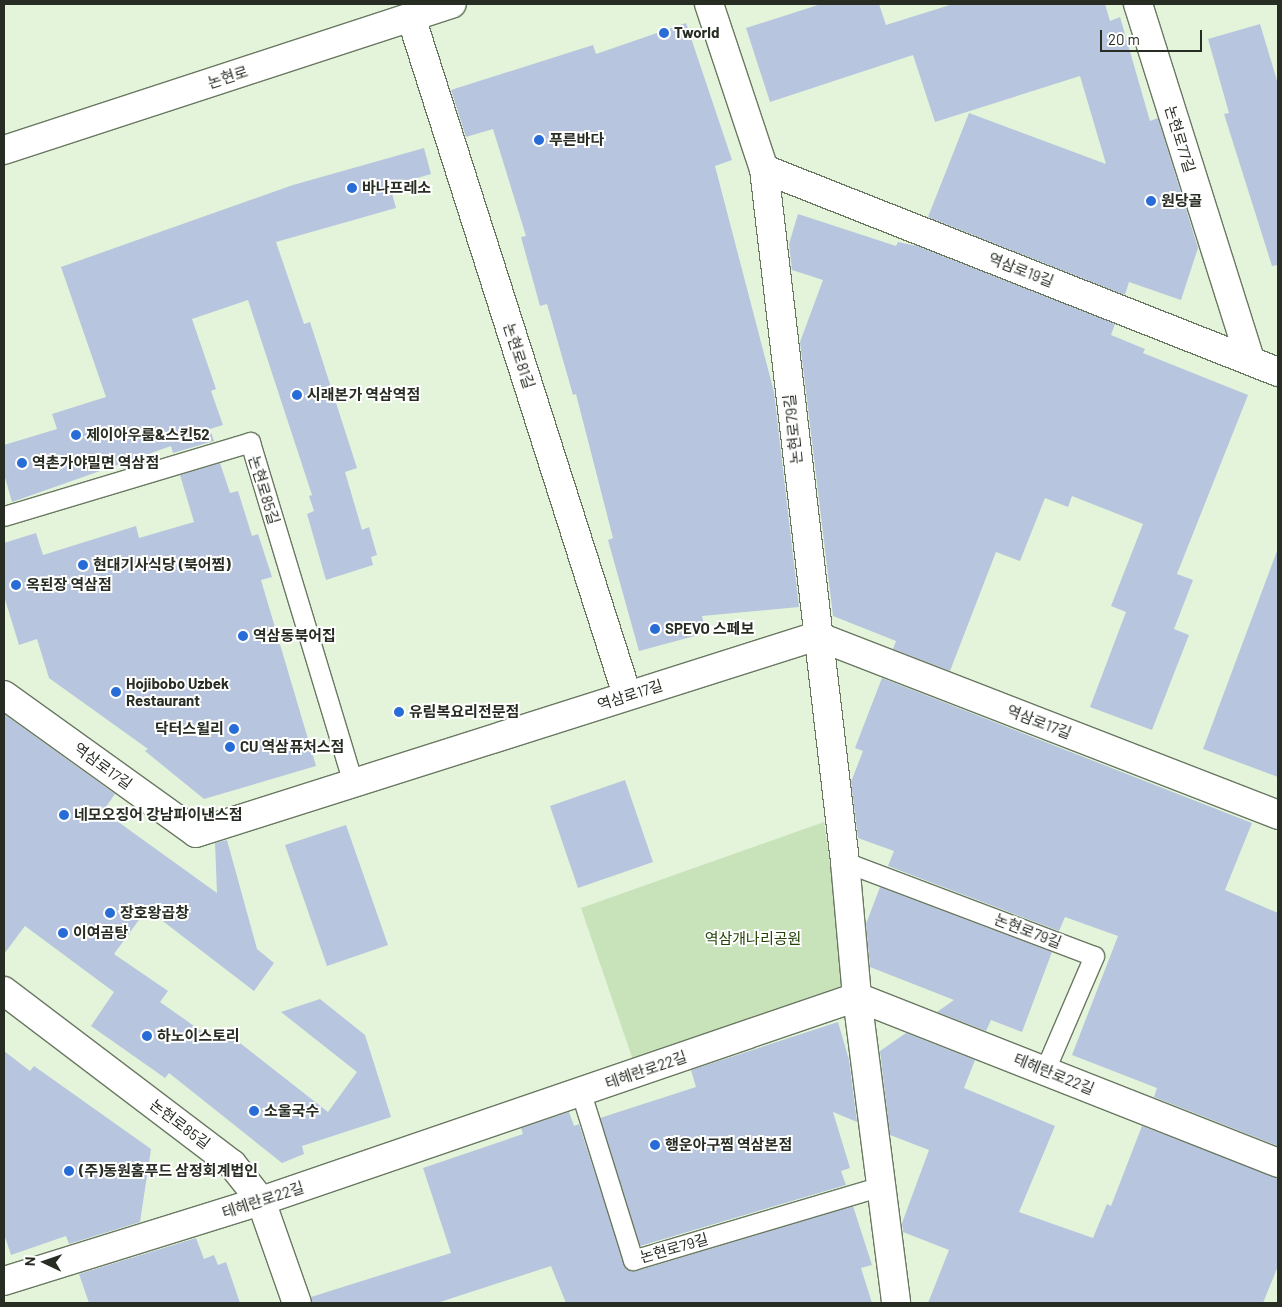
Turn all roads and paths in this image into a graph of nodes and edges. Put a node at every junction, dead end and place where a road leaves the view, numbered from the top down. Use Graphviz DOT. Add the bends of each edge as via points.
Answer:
graph roads {
  1 [pos="452,4"];
  2 [pos="709,4"];
  3 [pos="1138,4"];
  4 [pos="411,17"];
  5 [pos="4,150"];
  6 [pos="764,169"];
  7 [pos="1250,360"];
  8 [pos="1278,372"];
  9 [pos="4,516"];
  10 [pos="817,636"];
  11 [pos="4,695"];
  12 [pos="627,695"];
  13 [pos="353,784"];
  14 [pos="1278,815"];
  15 [pos="845,862"];
  16 [pos="4,990"];
  17 [pos="857,997"];
  18 [pos="1045,1070"];
  19 [pos="581,1093"];
  20 [pos="1278,1163"];
  21 [pos="881,1186"];
  22 [pos="261,1201"];
  23 [pos="4,1282"];
  24 [pos="297,1303"];
  25 [pos="896,1303"];
  1 -- 4 [label="street, 논현로"];
  2 -- 6 [label="street, 논현로79길"];
  3 -- 7 [label="street, 논현로77길"];
  4 -- 5 [label="street, 논현로"];
  4 -- 12 [label="street, 논현로81길"];
  6 -- 7 [label="street, 역삼로19길"];
  6 -- 10 [label="street, 논현로79길"];
  7 -- 8 [label="street, 역삼로19길"];
  9 -- 13 [label="lane, 논현로85길" via="250,442"];
  10 -- 12 [label="street, 역삼로17길"];
  10 -- 14 [label="street, 역삼로17길"];
  10 -- 15 [label="street, 논현로79길"];
  11 -- 13 [label="street, 역삼로17길" via="196,833"];
  12 -- 13 [label="street, 역삼로17길"];
  15 -- 17 [label="street, 논현로79길"];
  15 -- 18 [label="lane, 논현로79길" via="1094,956"];
  16 -- 22 [label="street, 논현로85길" via="232,1164"];
  17 -- 18 [label="street, 테헤란로22길"];
  17 -- 19 [label="street, 테헤란로22길"];
  17 -- 21 [label="street, 논현로79길"];
  18 -- 20 [label="street, 테헤란로22길"];
  19 -- 21 [label="lane, 논현로79길" via="634,1260"];
  19 -- 22 [label="street, 테헤란로22길"];
  21 -- 25 [label="street, 논현로79길"];
  22 -- 23 [label="street, 테헤란로22길"];
  22 -- 24 [label="street, 논현로85길"];
}
